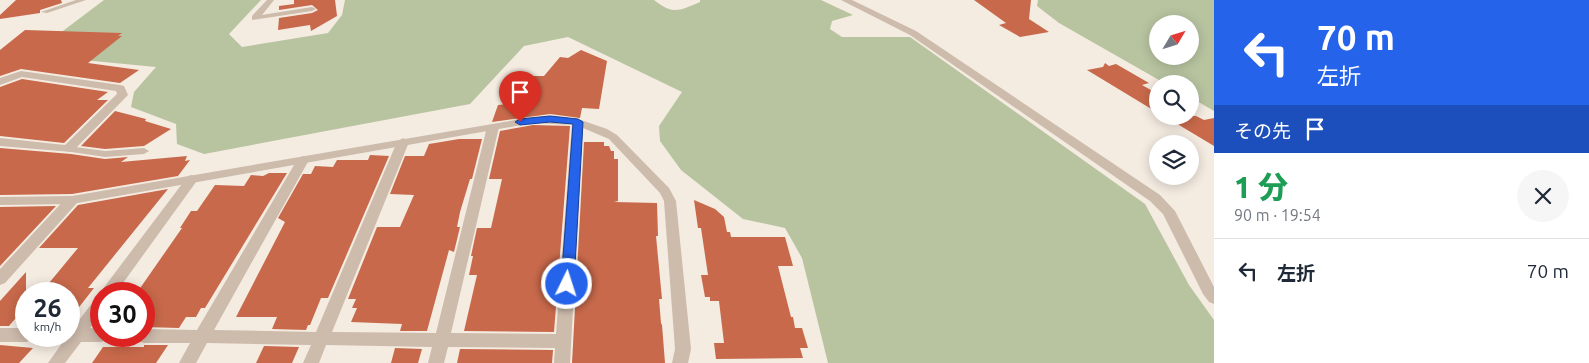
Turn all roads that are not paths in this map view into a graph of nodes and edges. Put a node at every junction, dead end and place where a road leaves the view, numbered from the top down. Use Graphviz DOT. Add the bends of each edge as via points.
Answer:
graph roads {
  1 [pos="83,0"];
  2 [pos="271,0"];
  3 [pos="844,0"];
  4 [pos="312,9"];
  5 [pos="45,12"];
  6 [pos="0,82"];
  7 [pos="578,122"];
  8 [pos="493,127"];
  9 [pos="0,142"];
  10 [pos="403,142"];
  11 [pos="68,149"];
  12 [pos="144,150"];
  13 [pos="303,160"];
  14 [pos="192,179"];
  15 [pos="72,200"];
  16 [pos="0,201"];
  17 [pos="0,279"];
  18 [pos="116,282"];
  19 [pos="1214,298"];
  20 [pos="90,315"];
  21 [pos="80,327"];
  22 [pos="0,334"];
  23 [pos="15,335"];
  24 [pos="155,336"];
  25 [pos="202,336"];
  26 [pos="321,338"];
  27 [pos="442,340"];
  28 [pos="564,341"];
  29 [pos="66,347"];
  30 [pos="56,363"];
  31 [pos="187,363"];
  32 [pos="311,363"];
  33 [pos="436,363"];
  34 [pos="562,363"];
  35 [pos="680,363"];
  1 -- 5 [label="lane"];
  2 -- 4 [label="lane" via="255,18"];
  3 -- 19 [label="street" via="913,33 1155,198 1168,211"];
  6 -- 11 [label="street" via="21,74 120,88 122,95"];
  7 -- 8 [label="street" via="533,120"];
  7 -- 28 [label="street"];
  7 -- 35 [label="street" via="613,137 665,191 670,201 684,349"];
  8 -- 10 [label="street"];
  8 -- 27 [label="street"];
  9 -- 11 [label="street"];
  10 -- 13 [label="street"];
  10 -- 26 [label="street"];
  11 -- 12 [label="lane" via="105,154"];
  13 -- 14 [label="street"];
  13 -- 25 [label="street"];
  14 -- 15 [label="street"];
  14 -- 18 [label="street"];
  15 -- 16 [label="street"];
  15 -- 17 [label="street"];
  20 -- 21 [label="street"];
  22 -- 23 [label="street"];
  24 -- 25 [label="street"];
  25 -- 26 [label="street"];
  25 -- 31 [label="street"];
  26 -- 27 [label="street"];
  26 -- 32 [label="street"];
  27 -- 28 [label="street"];
  27 -- 33 [label="street"];
  28 -- 34 [label="street"];
  29 -- 30 [label="street"];
}
